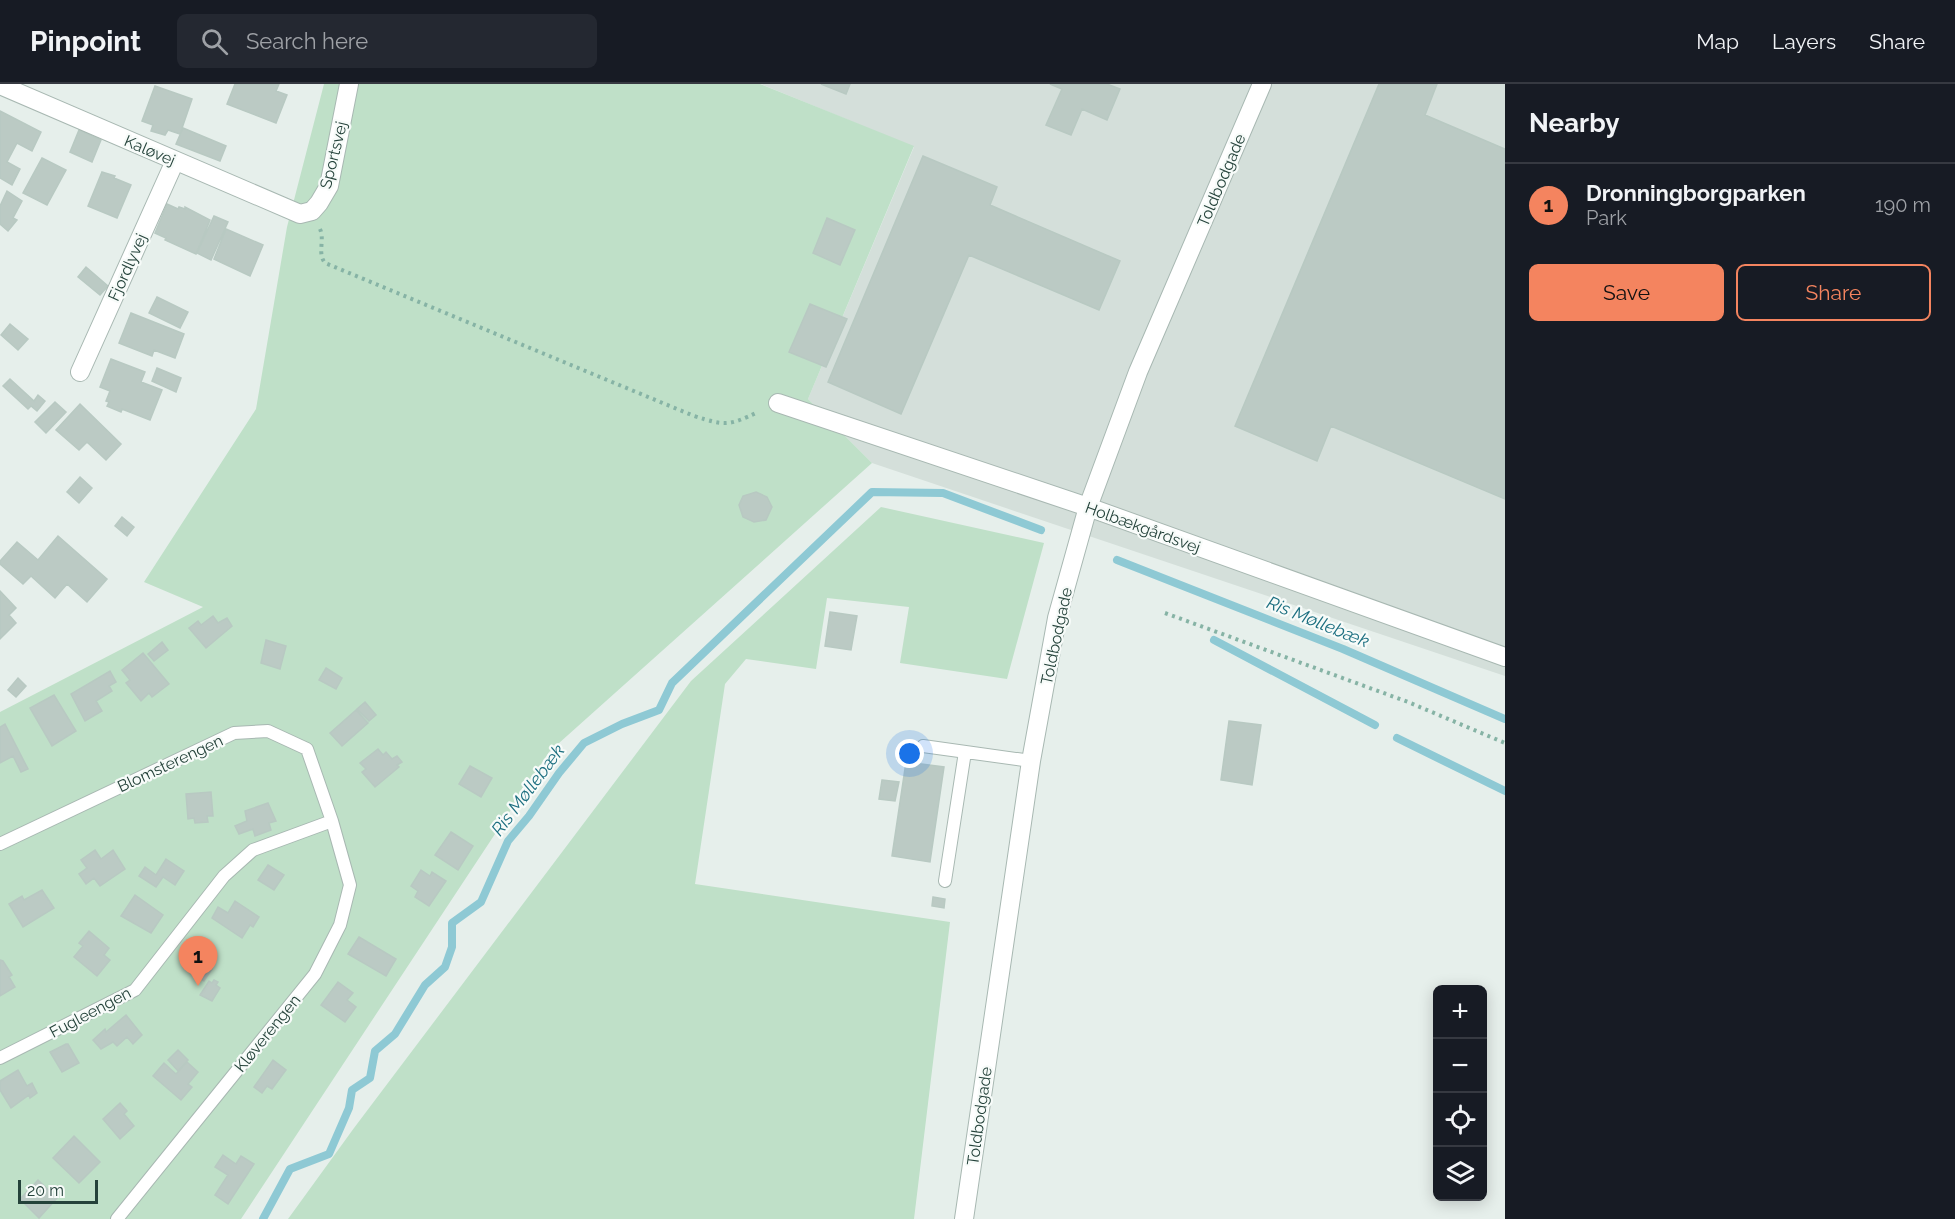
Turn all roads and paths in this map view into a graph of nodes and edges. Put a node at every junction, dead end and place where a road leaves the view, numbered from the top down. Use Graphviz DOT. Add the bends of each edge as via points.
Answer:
graph roads {
  1 [pos="349,84"];
  2 [pos="1262,84"];
  3 [pos="0,85"];
  4 [pos="175,161"];
  5 [pos="300,214"];
  6 [pos="80,372"];
  7 [pos="778,403"];
  8 [pos="1088,507"];
  9 [pos="1166,613"];
  10 [pos="1505,657"];
  11 [pos="1505,742"];
  12 [pos="923,746"];
  13 [pos="965,752"];
  14 [pos="1031,761"];
  15 [pos="332,821"];
  16 [pos="0,844"];
  17 [pos="945,881"];
  18 [pos="0,1058"];
  19 [pos="117,1219"];
  20 [pos="963,1219"];
  1 -- 5 [label="street, Sportsvej" via="329,186 312,211"];
  2 -- 8 [label="street, Toldbodgade" via="1138,372"];
  3 -- 4 [label="street, Kaløvej"];
  4 -- 5 [label="street, Kaløvej"];
  4 -- 6 [label="street, Fjordlyvej"];
  5 -- 7 [label="path" via="321,231 321,256 325,263 694,416 720,424"];
  7 -- 8 [label="street, Holbækgårdsvej"];
  8 -- 10 [label="street, Holbækgårdsvej"];
  8 -- 14 [label="street, Toldbodgade" via="1058,618"];
  9 -- 11 [label="path"];
  12 -- 13 [label="lane"];
  13 -- 14 [label="lane"];
  13 -- 17 [label="lane"];
  14 -- 20 [label="street, Toldbodgade"];
  15 -- 16 [label="lane, Blomsterengen" via="307,749 268,731 234,733"];
  15 -- 18 [label="lane, Fugleengen" via="253,850 224,876 135,990"];
  15 -- 19 [label="lane, Kløverengen" via="350,885 340,925 315,974"];
}
